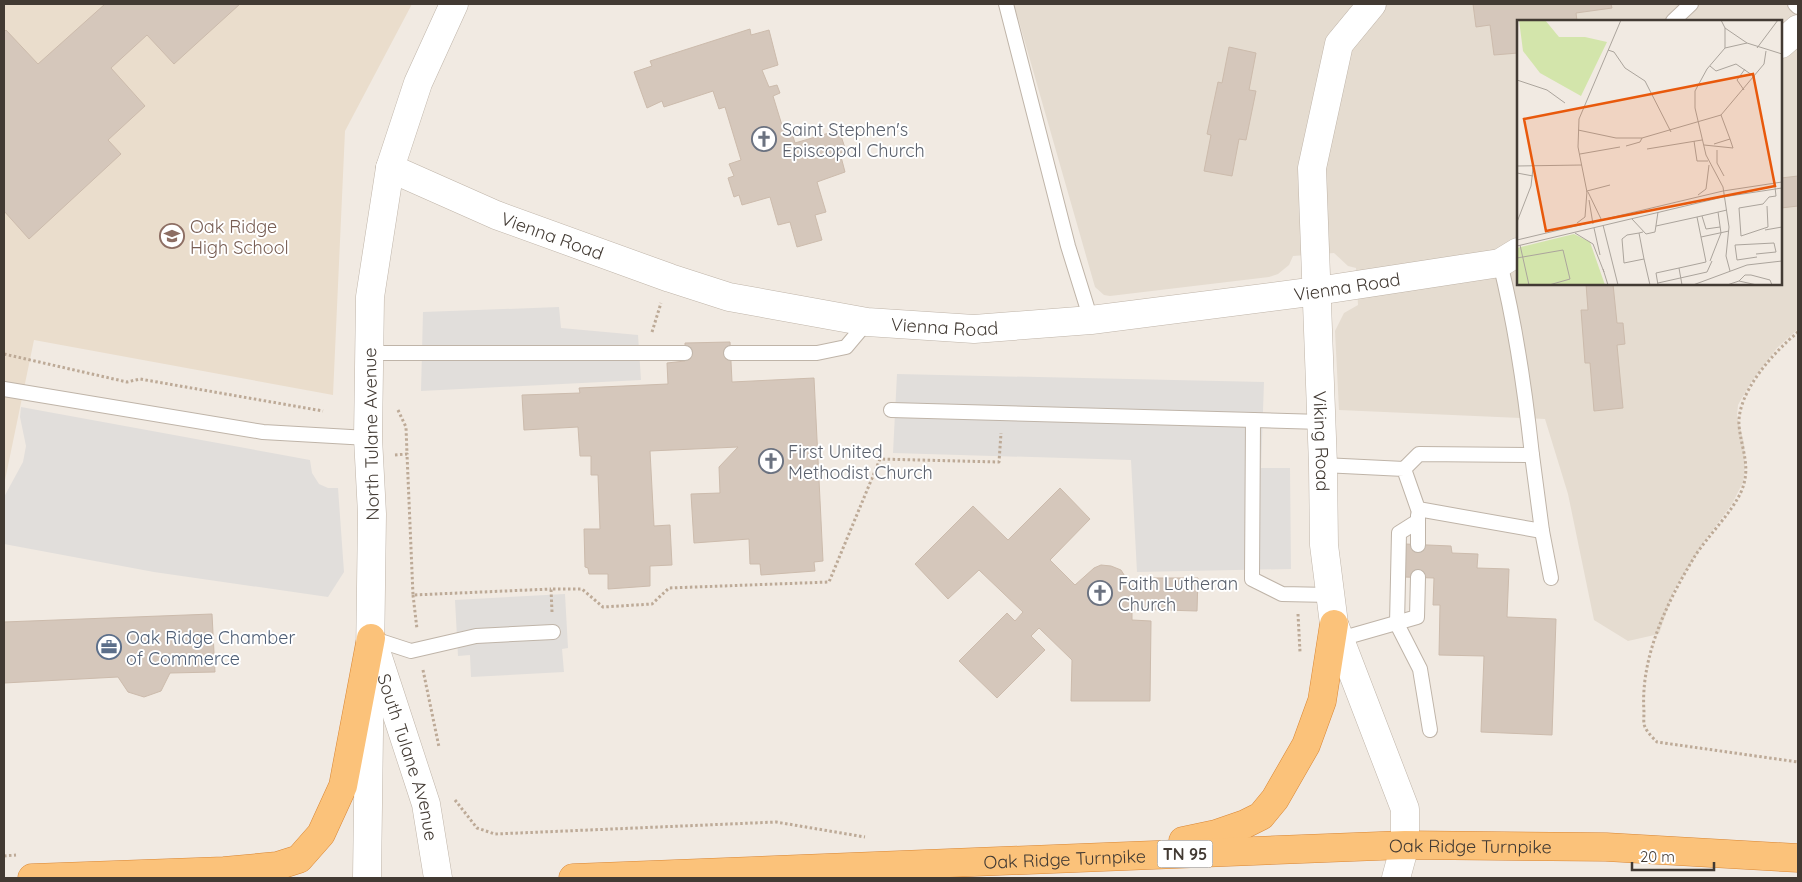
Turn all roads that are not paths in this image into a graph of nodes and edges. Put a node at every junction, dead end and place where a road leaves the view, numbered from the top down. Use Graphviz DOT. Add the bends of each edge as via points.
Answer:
graph roads {
  1 [pos="454,4"];
  2 [pos="1006,4"];
  3 [pos="1372,4"];
  4 [pos="1691,4"];
  5 [pos="1795,4"];
  6 [pos="1798,7"];
  7 [pos="1674,20"];
  8 [pos="1798,29"];
  9 [pos="1782,43"];
  10 [pos="390,168"];
  11 [pos="1509,257"];
  12 [pos="1318,291"];
  13 [pos="1091,320"];
  14 [pos="867,322"];
  15 [pos="369,353"];
  16 [pos="685,353"];
  17 [pos="731,353"];
  18 [pos="4,389"];
  19 [pos="891,410"];
  20 [pos="1253,420"];
  21 [pos="1322,422"];
  22 [pos="368,447"];
  23 [pos="1532,455"];
  24 [pos="1323,465"];
  25 [pos="1404,469"];
  26 [pos="1418,515"];
  27 [pos="1542,531"];
  28 [pos="1418,545"];
  29 [pos="1418,577"];
  30 [pos="1550,578"];
  31 [pos="1330,595"];
  32 [pos="1397,624"];
  33 [pos="1337,631"];
  34 [pos="553,632"];
  35 [pos="371,638"];
  36 [pos="1430,730"];
  37 [pos="1405,845"];
  38 [pos="1112,857"];
  39 [pos="1798,858"];
  40 [pos="32,878"];
  41 [pos="367,878"];
  42 [pos="438,878"];
  43 [pos="573,878"];
  44 [pos="1396,878"];
  1 -- 10 [label="street, North Tulane Avenue" via="418,83"];
  2 -- 13 [label="lane" via="1068,246"];
  3 -- 12 [label="street, Viking Road" via="1339,44 1312,168"];
  4 -- 7 [label="lane"];
  5 -- 6 [label="lane"];
  8 -- 9 [label="street"];
  10 -- 14 [label="street, Vienna Road" via="496,216 670,278 729,297"];
  10 -- 15 [label="street, North Tulane Avenue" via="370,297"];
  11 -- 12 [label="street, Vienna Road"];
  11 -- 23 [label="lane"];
  12 -- 13 [label="street, Vienna Road"];
  12 -- 21 [label="street, Viking Road"];
  13 -- 14 [label="street, Vienna Road" via="974,329"];
  14 -- 17 [label="lane" via="846,347 817,353"];
  15 -- 16 [label="lane"];
  15 -- 22 [label="street, North Tulane Avenue"];
  18 -- 22 [label="lane"];
  19 -- 20 [label="lane"];
  20 -- 21 [label="lane"];
  20 -- 31 [label="lane" via="1252,579 1282,594"];
  21 -- 24 [label="street, Viking Road"];
  22 -- 35 [label="street, North Tulane Avenue" via="372,514"];
  23 -- 25 [label="lane" via="1419,454"];
  23 -- 27 [label="lane"];
  24 -- 25 [label="lane"];
  24 -- 31 [label="street, Viking Road" via="1324,545"];
  25 -- 26 [label="lane"];
  26 -- 27 [label="lane"];
  26 -- 28 [label="lane"];
  26 -- 32 [label="lane" via="1399,533"];
  27 -- 30 [label="lane"];
  29 -- 32 [label="lane" via="1417,617"];
  31 -- 33 [label="street, Viking Road"];
  32 -- 33 [label="lane"];
  32 -- 36 [label="lane" via="1420,669"];
  33 -- 37 [label="street, Viking Road" via="1405,809"];
  33 -- 38 [label="highway" via="1322,702 1306,746 1275,799 1260,816 1216,834"];
  34 -- 35 [label="lane" via="476,636 411,651"];
  35 -- 40 [label="highway" via="343,786 321,834 300,859 277,866 224,871"];
  35 -- 41 [label="street, North Tulane Avenue"];
  35 -- 42 [label="street, South Tulane Avenue" via="426,804"];
  37 -- 38 [label="highway, Oak Ridge Turnpike / TN 95"];
  37 -- 39 [label="highway, Oak Ridge Turnpike / TN 95" via="1606,847"];
  37 -- 44 [label="street, Viking Road"];
  38 -- 43 [label="highway, Oak Ridge Turnpike / TN 95"];
}
